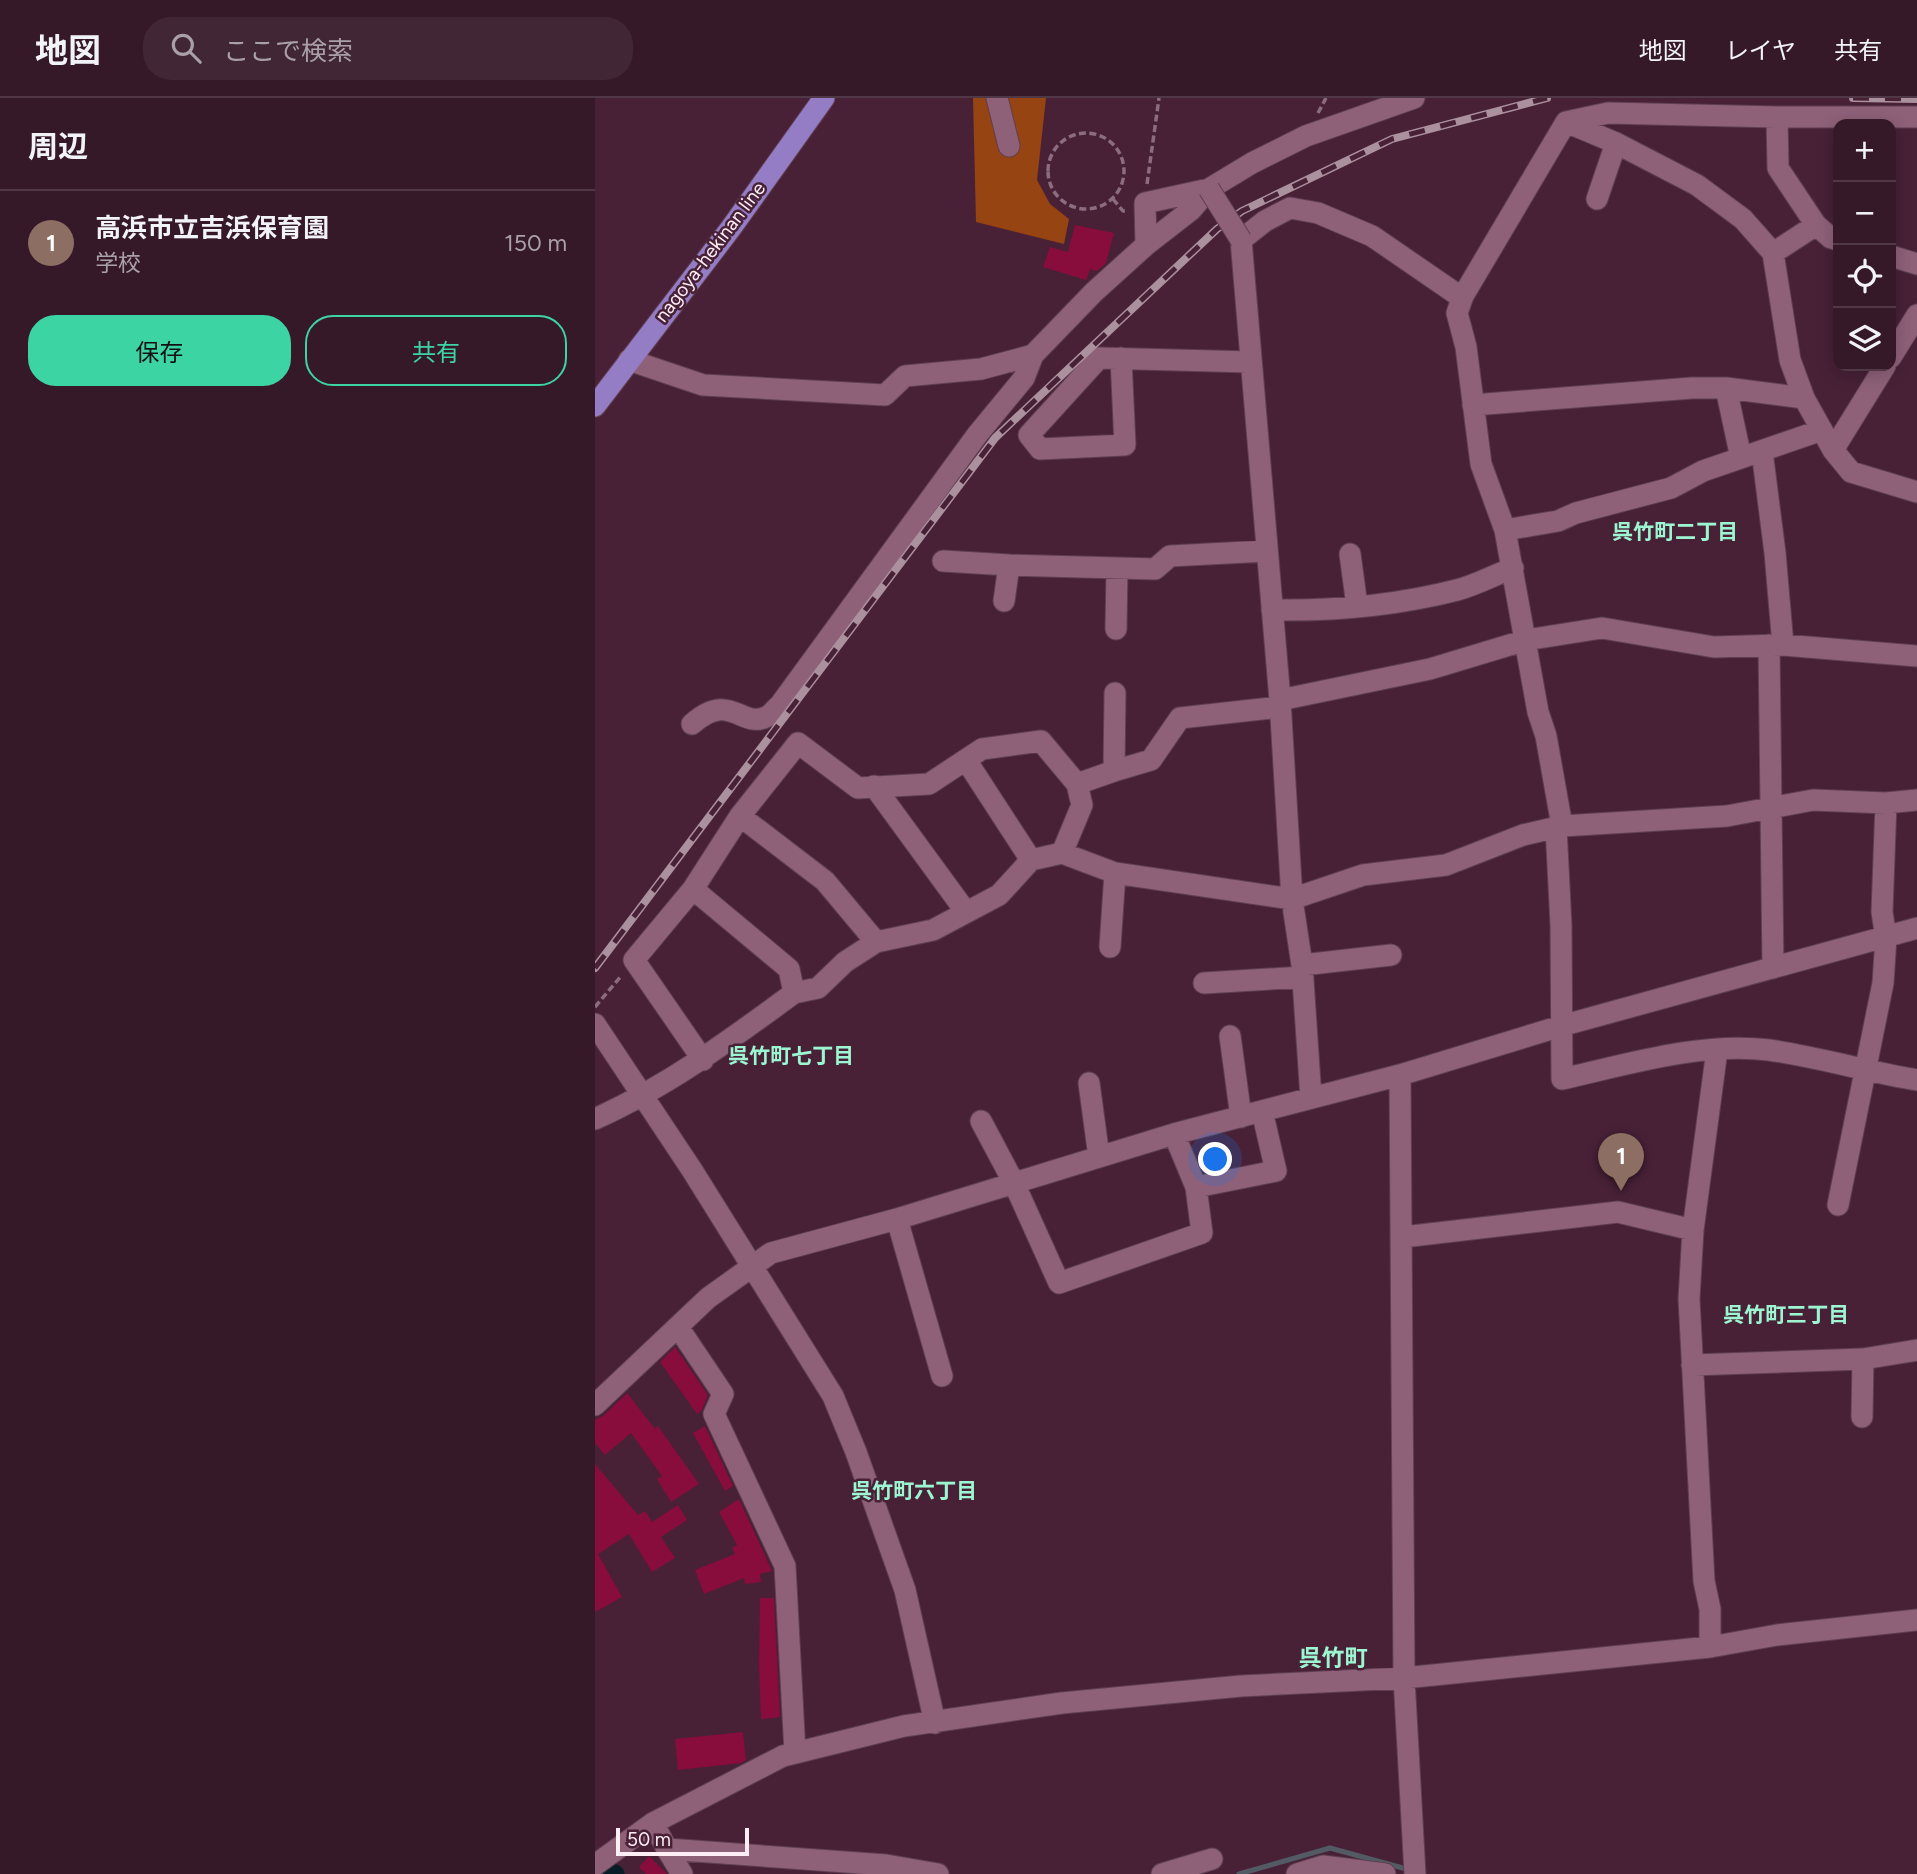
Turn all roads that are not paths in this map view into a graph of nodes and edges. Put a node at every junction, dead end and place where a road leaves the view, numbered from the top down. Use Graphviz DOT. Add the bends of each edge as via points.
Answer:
graph roads {
  1 [pos="824,98"];
  2 [pos="997,98"];
  3 [pos="1414,98"];
  4 [pos="1777,117"];
  5 [pos="1917,117"];
  6 [pos="1566,122"];
  7 [pos="1616,143"];
  8 [pos="1009,146"];
  9 [pos="1209,189"];
  10 [pos="1597,199"];
  11 [pos="1816,225"];
  12 [pos="1833,239"];
  13 [pos="1241,240"];
  14 [pos="1146,245"];
  15 [pos="1773,253"];
  16 [pos="1896,258"];
  17 [pos="1917,264"];
  18 [pos="1463,296"];
  19 [pos="1917,315"];
  20 [pos="1896,349"];
  21 [pos="1033,355"];
  22 [pos="1121,358"];
  23 [pos="629,359"];
  24 [pos="1251,362"];
  25 [pos="1882,371"];
  26 [pos="1726,388"];
  27 [pos="1804,398"];
  28 [pos="595,405"];
  29 [pos="1473,405"];
  30 [pos="1822,430"];
  31 [pos="1833,450"];
  32 [pos="1762,451"];
  33 [pos="1741,458"];
  34 [pos="1917,492"];
  35 [pos="1505,530"];
  36 [pos="1266,551"];
  37 [pos="1350,554"];
  38 [pos="943,561"];
  39 [pos="1009,565"];
  40 [pos="1117,568"];
  41 [pos="1513,568"];
  42 [pos="1004,601"];
  43 [pos="1357,606"];
  44 [pos="1272,610"];
  45 [pos="1116,629"];
  46 [pos="1526,640"];
  47 [pos="1776,645"];
  48 [pos="1917,656"];
  49 [pos="1115,693"];
  50 [pos="1280,704"];
  51 [pos="692,724"];
  52 [pos="966,760"];
  53 [pos="1114,771"];
  54 [pos="1077,784"];
  55 [pos="874,786"];
  56 [pos="1917,800"];
  57 [pos="1886,803"];
  58 [pos="1770,808"];
  59 [pos="740,816"];
  60 [pos="1559,827"];
  61 [pos="1062,853"];
  62 [pos="1031,860"];
  63 [pos="1115,873"];
  64 [pos="693,889"];
  65 [pos="1292,899"];
  66 [pos="966,912"];
  67 [pos="1917,929"];
  68 [pos="1886,938"];
  69 [pos="876,942"];
  70 [pos="1109,947"];
  71 [pos="1391,955"];
  72 [pos="1773,968"];
  73 [pos="1302,971"];
  74 [pos="1204,983"];
  75 [pos="794,993"];
  76 [pos="595,1024"];
  77 [pos="1561,1027"];
  78 [pos="1230,1036"];
  79 [pos="1717,1050"];
  80 [pos="703,1060"];
  81 [pos="1867,1072"];
  82 [pos="1400,1075"];
  83 [pos="1917,1080"];
  84 [pos="1089,1083"];
  85 [pos="643,1096"];
  86 [pos="1311,1098"];
  87 [pos="1262,1111"];
  88 [pos="1241,1117"];
  89 [pos="595,1119"];
  90 [pos="981,1121"];
  91 [pos="1174,1134"];
  92 [pos="1099,1157"];
  93 [pos="1014,1183"];
  94 [pos="1196,1187"];
  95 [pos="1838,1205"];
  96 [pos="897,1219"];
  97 [pos="1693,1230"];
  98 [pos="1403,1237"];
  99 [pos="753,1267"];
  100 [pos="678,1327"];
  101 [pos="1917,1350"];
  102 [pos="1863,1359"];
  103 [pos="1692,1365"];
  104 [pos="942,1376"];
  105 [pos="595,1405"];
  106 [pos="1862,1417"];
  107 [pos="1917,1620"];
  108 [pos="1710,1647"];
  109 [pos="1404,1678"];
  110 [pos="935,1723"];
  111 [pos="795,1753"];
  112 [pos="653,1823"];
  113 [pos="667,1849"];
  114 [pos="601,1857"];
  115 [pos="1212,1859"];
  116 [pos="1414,1867"];
  117 [pos="682,1874"];
  118 [pos="938,1874"];
  119 [pos="1162,1874"];
  120 [pos="1297,1874"];
  121 [pos="1385,1874"];
  1 -- 23 [label="main road, nagoya-hekinan line"];
  2 -- 8 [label="street"];
  3 -- 9 [label="street" via="1306,136"];
  4 -- 5 [label="street"];
  4 -- 6 [label="street" via="1608,113"];
  4 -- 11 [label="street" via="1778,168"];
  6 -- 7 [label="street"];
  6 -- 18 [label="street"];
  7 -- 10 [label="street"];
  7 -- 15 [label="street" via="1697,185 1743,219"];
  9 -- 13 [label="street, bridge"];
  9 -- 14 [label="street"];
  9 -- 14 [label="street" via="1145,203"];
  11 -- 12 [label="street"];
  11 -- 15 [label="street"];
  13 -- 18 [label="street" via="1290,208 1318,213 1372,236"];
  13 -- 24 [label="street"];
  14 -- 21 [label="street"];
  15 -- 27 [label="street" via="1790,360"];
  16 -- 17 [label="street"];
  18 -- 29 [label="street" via="1457,313"];
  19 -- 20 [label="street"];
  21 -- 23 [label="street" via="981,369 905,376 885,395 703,384"];
  21 -- 51 [label="street" via="1024,378 780,705 767,717 751,720 718,708"];
  22 -- 22 [label="street" via="1098,358 1029,435 1040,449 1125,445"];
  22 -- 24 [label="street"];
  23 -- 28 [label="main road, nagoya-hekinan line"];
  24 -- 36 [label="street"];
  25 -- 31 [label="street"];
  26 -- 27 [label="street"];
  26 -- 29 [label="street"];
  26 -- 33 [label="street"];
  27 -- 30 [label="street"];
  29 -- 35 [label="street" via="1481,464"];
  30 -- 31 [label="street"];
  30 -- 32 [label="street"];
  31 -- 34 [label="street" via="1851,472"];
  32 -- 33 [label="street"];
  32 -- 47 [label="street" via="1775,553"];
  33 -- 35 [label="street" via="1671,488 1558,521"];
  35 -- 41 [label="street"];
  36 -- 40 [label="street" via="1170,556 1155,569"];
  36 -- 44 [label="street"];
  37 -- 43 [label="street"];
  38 -- 39 [label="street"];
  39 -- 40 [label="street"];
  39 -- 42 [label="street"];
  40 -- 45 [label="street"];
  41 -- 43 [label="street" via="1458,590"];
  41 -- 46 [label="street"];
  43 -- 44 [label="street"];
  44 -- 50 [label="street"];
  46 -- 47 [label="street" via="1602,628 1714,647"];
  46 -- 50 [label="street" via="1430,669"];
  46 -- 60 [label="street"];
  47 -- 48 [label="street"];
  47 -- 58 [label="street"];
  49 -- 53 [label="street"];
  50 -- 53 [label="street" via="1180,719 1151,760"];
  50 -- 65 [label="street"];
  52 -- 54 [label="street" via="982,749 1041,741"];
  52 -- 55 [label="street" via="929,784"];
  52 -- 62 [label="street"];
  53 -- 54 [label="street"];
  54 -- 61 [label="street" via="1082,805"];
  55 -- 59 [label="street" via="858,788 798,743"];
  55 -- 66 [label="street"];
  56 -- 57 [label="street"];
  57 -- 58 [label="street" via="1813,800"];
  57 -- 68 [label="street" via="1882,912"];
  58 -- 60 [label="street" via="1727,816"];
  58 -- 72 [label="street"];
  59 -- 64 [label="street"];
  59 -- 69 [label="street" via="825,881"];
  60 -- 65 [label="street" via="1523,835 1446,865 1363,875"];
  60 -- 77 [label="street"];
  61 -- 62 [label="street"];
  61 -- 63 [label="street"];
  62 -- 66 [label="street" via="999,895"];
  63 -- 65 [label="street"];
  63 -- 70 [label="street"];
  64 -- 75 [label="street" via="789,969"];
  64 -- 80 [label="street" via="634,960"];
  65 -- 73 [label="street"];
  66 -- 69 [label="street" via="933,930"];
  67 -- 68 [label="street"];
  68 -- 72 [label="street"];
  68 -- 81 [label="street"];
  69 -- 75 [label="street" via="845,962 818,988"];
  71 -- 73 [label="street"];
  72 -- 77 [label="street"];
  73 -- 74 [label="street"];
  73 -- 86 [label="street"];
  75 -- 80 [label="street"];
  76 -- 85 [label="street"];
  77 -- 79 [label="street" via="1562,1079"];
  77 -- 82 [label="street"];
  78 -- 88 [label="street"];
  79 -- 81 [label="street" via="1768,1050"];
  79 -- 97 [label="street"];
  80 -- 85 [label="street"];
  81 -- 83 [label="street"];
  81 -- 95 [label="street"];
  82 -- 86 [label="street"];
  82 -- 98 [label="street"];
  84 -- 92 [label="street"];
  85 -- 89 [label="street"];
  85 -- 99 [label="street"];
  86 -- 87 [label="street"];
  87 -- 88 [label="street"];
  87 -- 94 [label="street" via="1276,1171"];
  88 -- 91 [label="street"];
  90 -- 93 [label="street"];
  91 -- 92 [label="street"];
  91 -- 94 [label="street"];
  92 -- 93 [label="street"];
  93 -- 94 [label="street" via="1059,1283 1202,1233"];
  93 -- 96 [label="street"];
  96 -- 99 [label="street" via="771,1253"];
  96 -- 104 [label="street"];
  97 -- 98 [label="street" via="1618,1212"];
  97 -- 103 [label="street"];
  98 -- 109 [label="street"];
  99 -- 100 [label="street" via="708,1298"];
  99 -- 110 [label="street" via="833,1396 856,1452 905,1590"];
  100 -- 105 [label="street"];
  100 -- 111 [label="street" via="723,1394 714,1414 785,1566"];
  101 -- 102 [label="street"];
  102 -- 103 [label="street"];
  102 -- 106 [label="street"];
  103 -- 108 [label="street"];
  107 -- 108 [label="street"];
  108 -- 109 [label="street"];
  109 -- 110 [label="street" via="1241,1686 1062,1703"];
  109 -- 116 [label="street"];
  110 -- 111 [label="street" via="904,1726"];
  111 -- 112 [label="street"];
  112 -- 113 [label="street"];
  112 -- 114 [label="street"];
  113 -- 117 [label="street"];
  113 -- 118 [label="street"];
  115 -- 119 [label="street"];
  120 -- 121 [label="street" via="1323,1866"];
}
